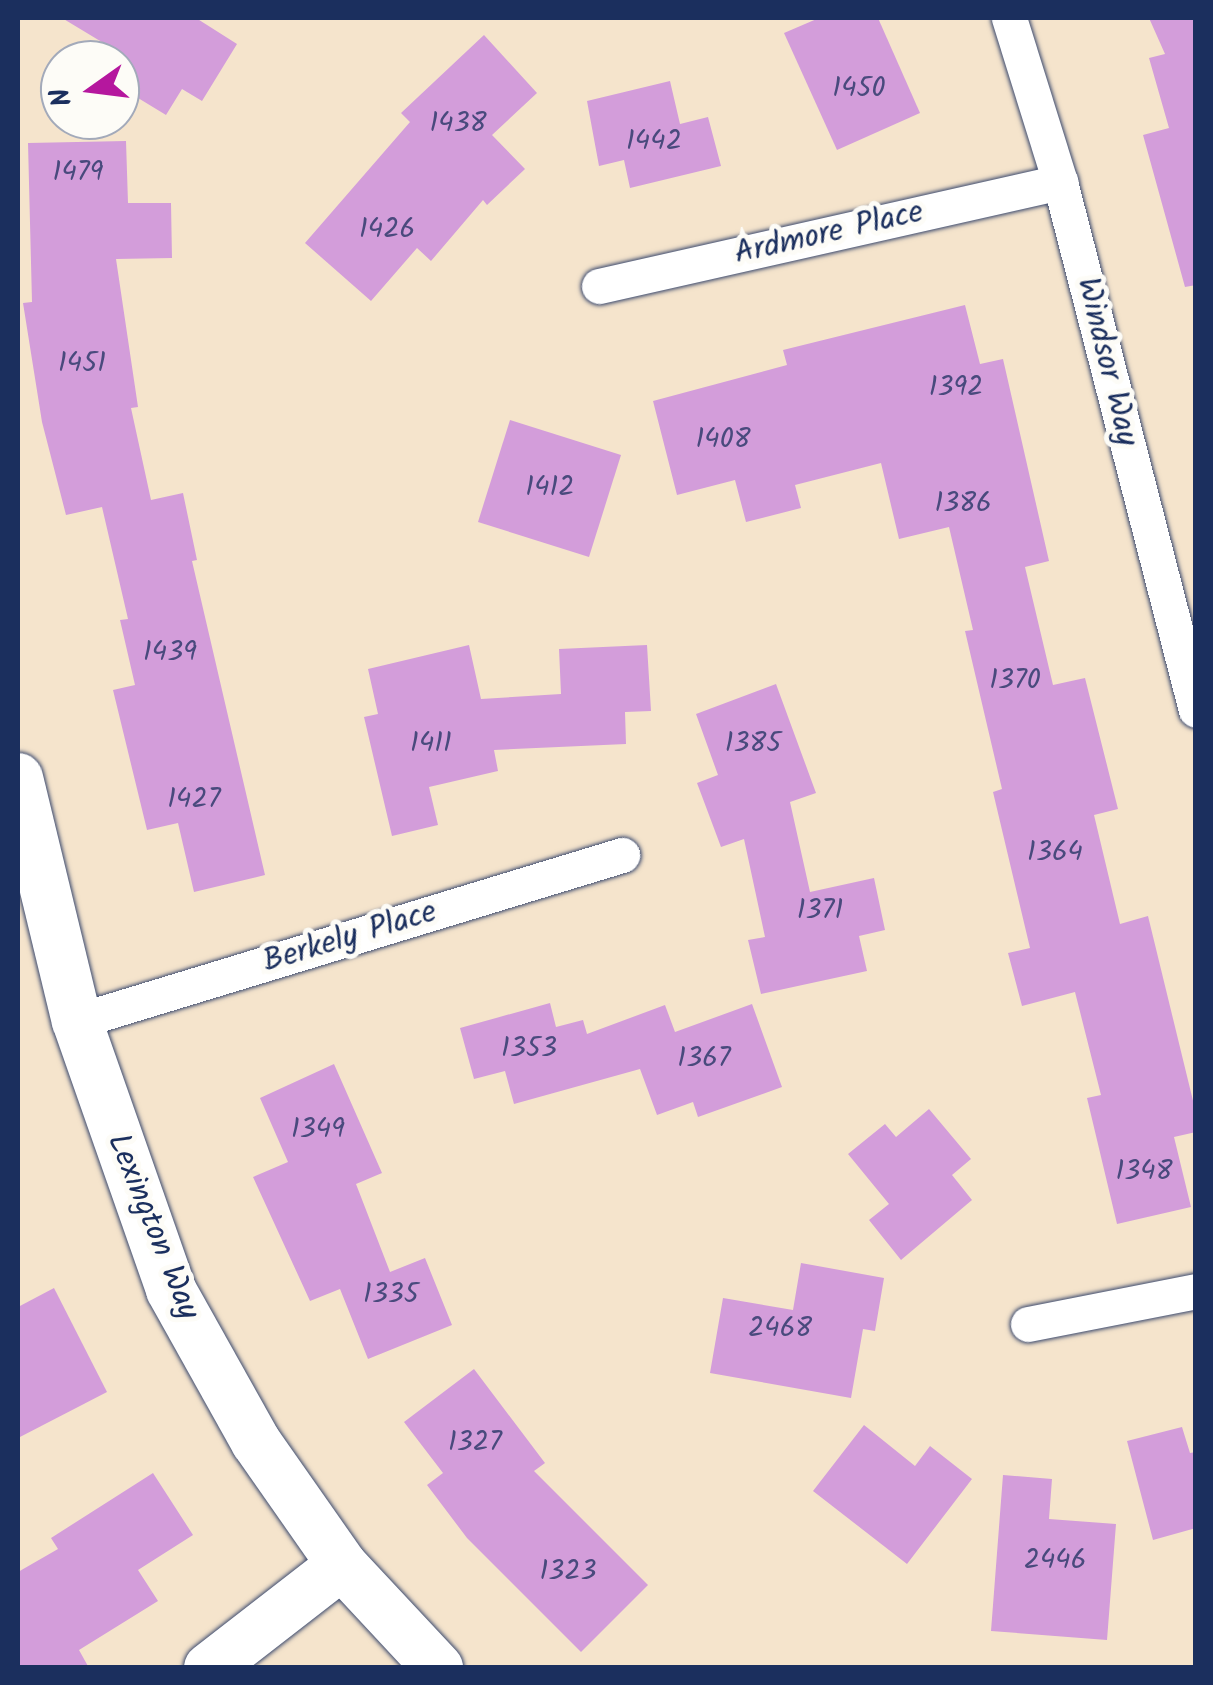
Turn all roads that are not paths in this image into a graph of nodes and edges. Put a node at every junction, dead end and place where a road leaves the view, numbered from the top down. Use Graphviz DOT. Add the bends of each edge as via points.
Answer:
graph roads {
  1 [pos="1009,18"];
  2 [pos="1060,182"];
  3 [pos="598,286"];
  4 [pos="1196,710"];
  5 [pos="18,778"];
  6 [pos="622,855"];
  7 [pos="77,1021"];
  8 [pos="1196,1292"];
  9 [pos="1028,1324"];
  10 [pos="342,1564"];
  11 [pos="209,1668"];
  12 [pos="438,1668"];
  1 -- 2 [label="street, Windsor Way"];
  2 -- 3 [label="street, Ardmore Place"];
  2 -- 4 [label="street, Windsor Way"];
  5 -- 7 [label="street, Lexington Way"];
  6 -- 7 [label="street, Berkely Place"];
  7 -- 10 [label="street, Lexington Way" via="170,1290 256,1442"];
  8 -- 9 [label="street"];
  10 -- 11 [label="street"];
  10 -- 12 [label="street, Lexington Way"];
}
